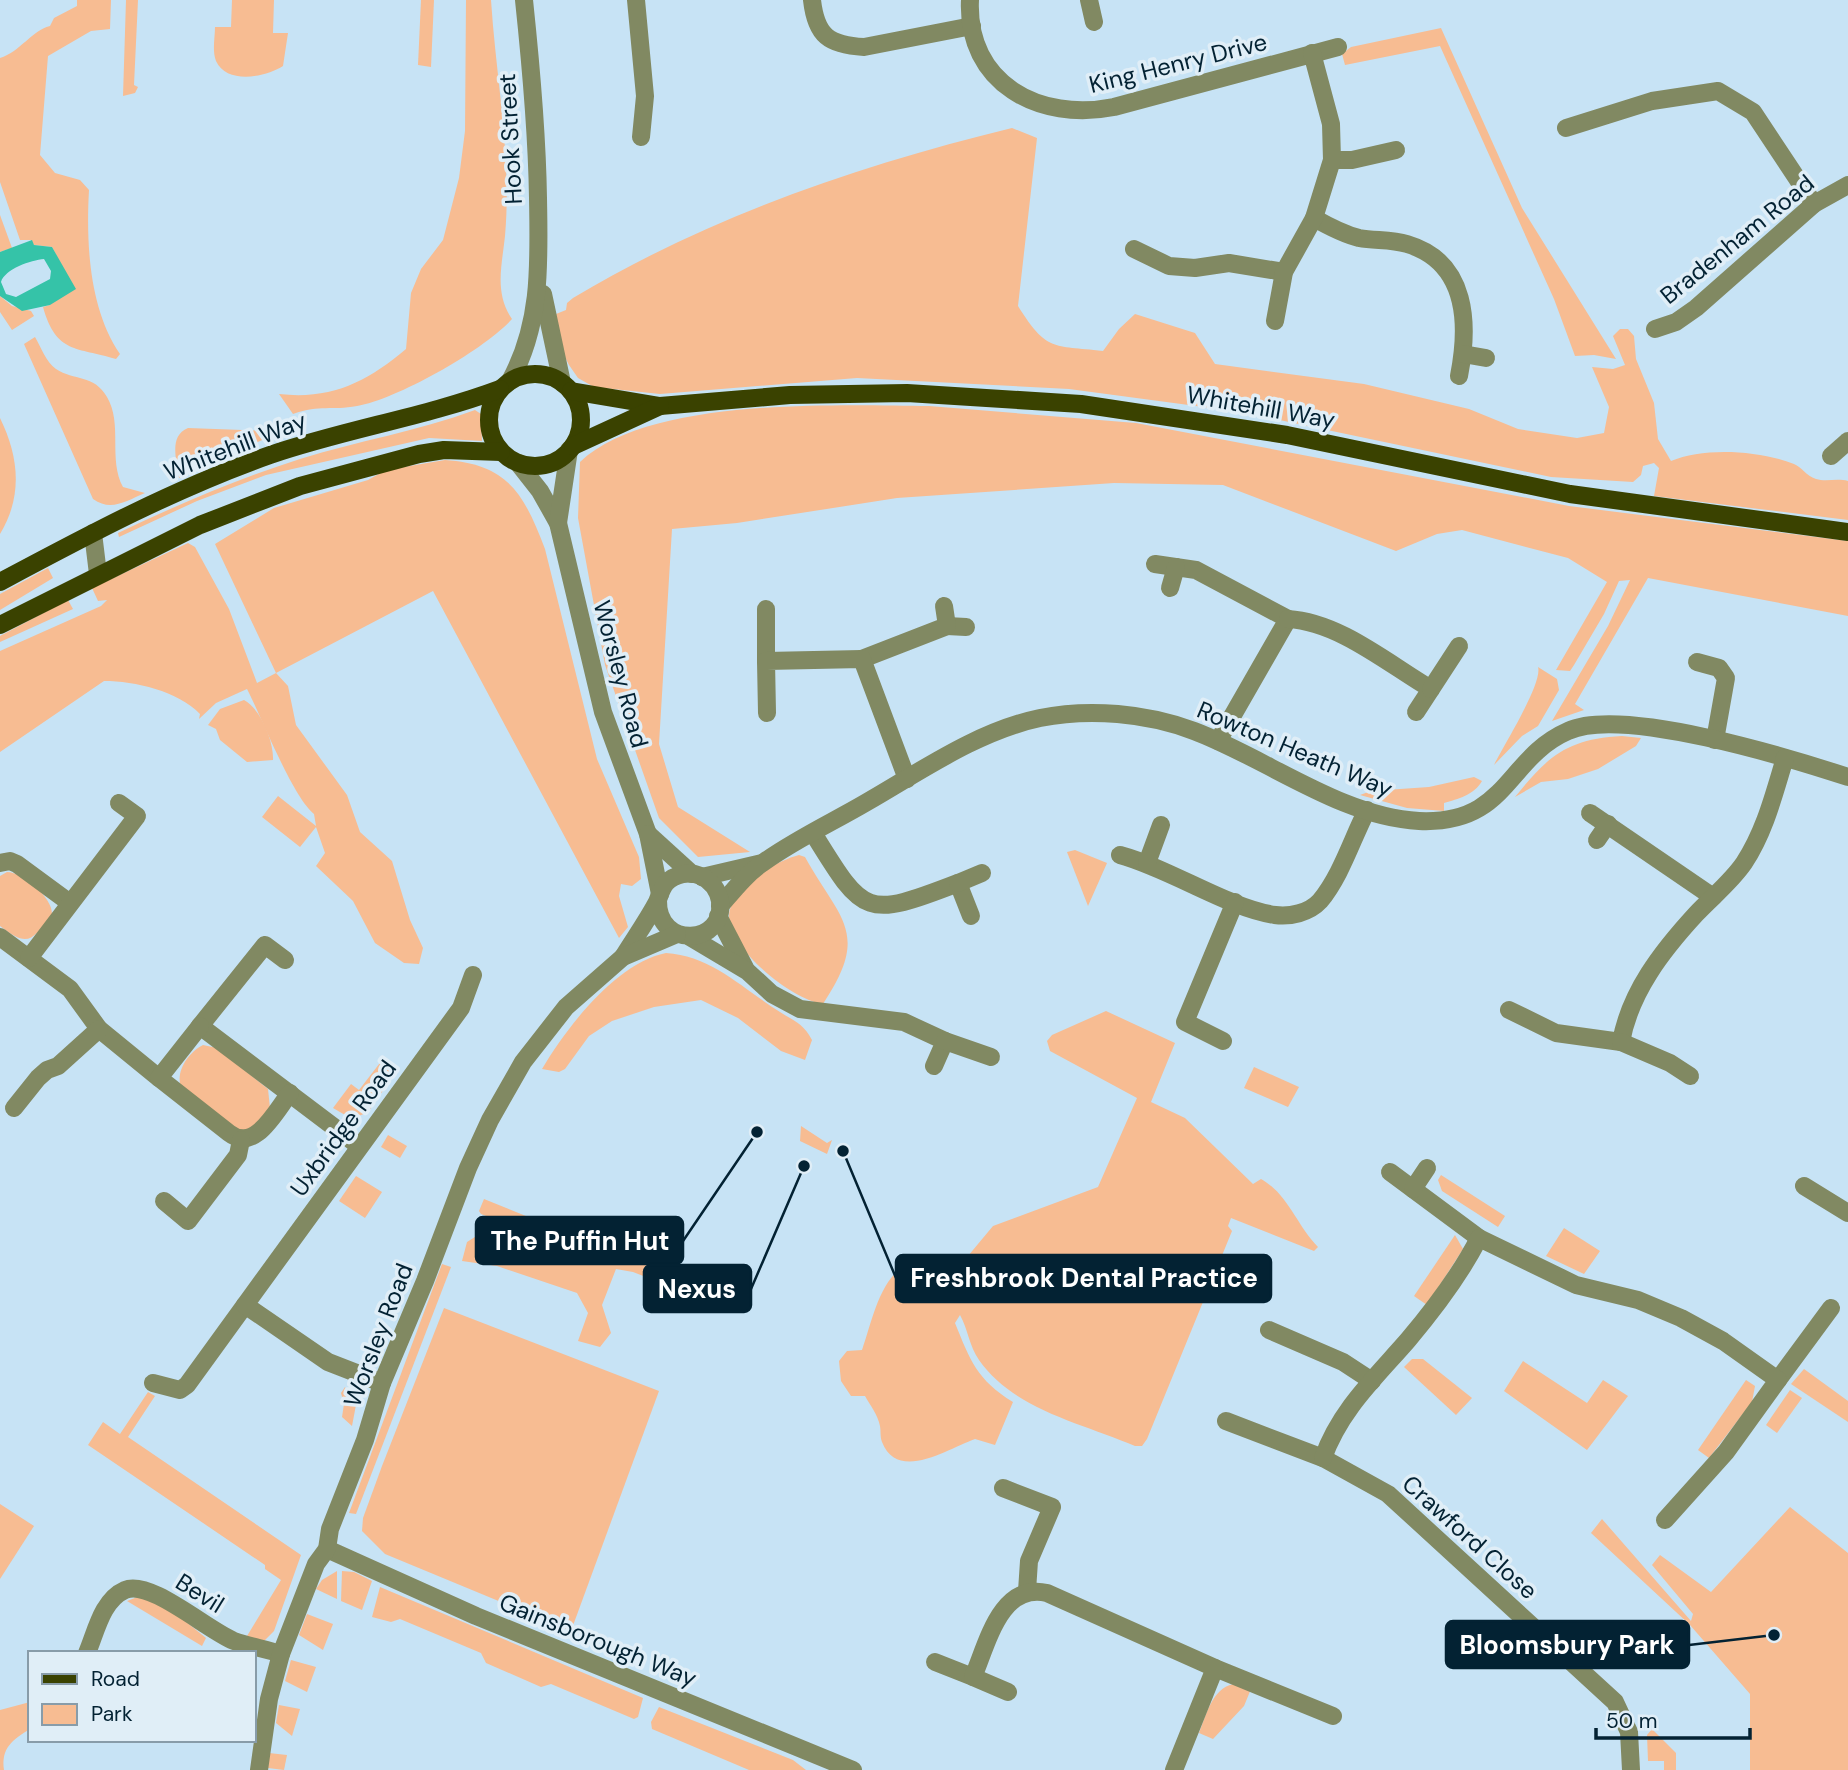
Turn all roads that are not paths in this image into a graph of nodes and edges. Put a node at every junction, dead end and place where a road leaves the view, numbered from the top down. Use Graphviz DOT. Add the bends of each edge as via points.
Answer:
graph roads {
  1 [pos="524,0"];
  2 [pos="636,0"];
  3 [pos="812,0"];
  4 [pos="970,0"];
  5 [pos="1089,0"];
  6 [pos="1094,22"];
  7 [pos="972,26"];
  8 [pos="1338,47"];
  9 [pos="1312,53"];
  10 [pos="1566,128"];
  11 [pos="641,137"];
  12 [pos="1396,150"];
  13 [pos="1332,160"];
  14 [pos="1848,186"];
  15 [pos="1814,204"];
  16 [pos="1314,218"];
  17 [pos="1134,249"];
  18 [pos="1284,272"];
  19 [pos="540,277"];
  20 [pos="1275,321"];
  21 [pos="1656,329"];
  22 [pos="1464,354"];
  23 [pos="1486,358"];
  24 [pos="1459,376"];
  25 [pos="505,385"];
  26 [pos="566,387"];
  27 [pos="660,406"];
  28 [pos="571,448"];
  29 [pos="501,452"];
  30 [pos="518,463"];
  31 [pos="558,523"];
  32 [pos="1848,532"];
  33 [pos="93,533"];
  34 [pos="72,544"];
  35 [pos="1155,564"];
  36 [pos="1176,566"];
  37 [pos="98,574"];
  38 [pos="0,582"];
  39 [pos="1170,588"];
  40 [pos="944,606"];
  41 [pos="766,609"];
  42 [pos="1288,619"];
  43 [pos="0,625"];
  44 [pos="947,626"];
  45 [pos="967,627"];
  46 [pos="1459,646"];
  47 [pos="862,659"];
  48 [pos="766,662"];
  49 [pos="1697,662"];
  50 [pos="1431,689"];
  51 [pos="1416,712"];
  52 [pos="766,713"];
  53 [pos="1715,740"];
  54 [pos="1218,741"];
  55 [pos="1785,758"];
  56 [pos="1848,777"];
  57 [pos="907,779"];
  58 [pos="119,803"];
  59 [pos="1367,810"];
  60 [pos="1590,813"];
  61 [pos="1608,824"];
  62 [pos="1161,825"];
  63 [pos="813,833"];
  64 [pos="648,834"];
  65 [pos="1597,840"];
  66 [pos="1120,855"];
  67 [pos="0,863"];
  68 [pos="762,863"];
  69 [pos="1147,863"];
  70 [pos="982,873"];
  71 [pos="697,875"];
  72 [pos="958,883"];
  73 [pos="659,897"];
  74 [pos="1713,897"];
  75 [pos="1236,902"];
  76 [pos="70,903"];
  77 [pos="719,911"];
  78 [pos="971,916"];
  79 [pos="684,935"];
  80 [pos="0,937"];
  81 [pos="623,957"];
  82 [pos="29,958"];
  83 [pos="285,960"];
  84 [pos="747,971"];
  85 [pos="473,975"];
  86 [pos="1509,1010"];
  87 [pos="200,1026"];
  88 [pos="99,1028"];
  89 [pos="945,1041"];
  90 [pos="1223,1041"];
  91 [pos="1620,1042"];
  92 [pos="991,1057"];
  93 [pos="934,1066"];
  94 [pos="1690,1076"];
  95 [pos="159,1078"];
  96 [pos="290,1093"];
  97 [pos="14,1108"];
  98 [pos="241,1140"];
  99 [pos="359,1146"];
  100 [pos="1427,1168"];
  101 [pos="1390,1172"];
  102 [pos="1804,1186"];
  103 [pos="1413,1189"];
  104 [pos="164,1200"];
  105 [pos="1848,1213"];
  106 [pos="1479,1238"];
  107 [pos="245,1305"];
  108 [pos="1832,1308"];
  109 [pos="1269,1329"];
  110 [pos="1777,1380"];
  111 [pos="1372,1381"];
  112 [pos="153,1383"];
  113 [pos="382,1383"];
  114 [pos="1226,1421"];
  115 [pos="1323,1458"];
  116 [pos="1003,1488"];
  117 [pos="1665,1520"];
  118 [pos="327,1549"];
  119 [pos="1027,1591"];
  120 [pos="88,1651"];
  121 [pos="281,1654"];
  122 [pos="935,1662"];
  123 [pos="1215,1668"];
  124 [pos="973,1678"];
  125 [pos="1008,1692"];
  126 [pos="1333,1716"];
  127 [pos="842,1768"];
  128 [pos="259,1770"];
  129 [pos="1174,1770"];
  130 [pos="1631,1770"];
  1 -- 19 [label="street, Hook Street" via="535,121"];
  2 -- 11 [label="street" via="653,96"];
  3 -- 7 [label="street" via="819,28 835,44 846,46 864,47"];
  4 -- 7 [label="street, King Henry Drive"];
  5 -- 6 [label="street"];
  7 -- 9 [label="street, King Henry Drive" via="984,62 1002,83 1041,106 1077,113"];
  8 -- 9 [label="street, King Henry Drive"];
  9 -- 13 [label="street" via="1331,124"];
  10 -- 15 [label="street" via="1652,102 1717,91 1753,112"];
  12 -- 13 [label="street"];
  13 -- 16 [label="street"];
  14 -- 15 [label="street, Bradenham Road"];
  15 -- 21 [label="street, Bradenham Road" via="1715,293 1676,322"];
  16 -- 18 [label="street"];
  16 -- 22 [label="street" via="1358,238 1416,247 1438,260 1454,280 1464,307"];
  17 -- 18 [label="street" via="1169,266 1229,263"];
  18 -- 20 [label="street"];
  19 -- 25 [label="street, Hook Street" via="531,331"];
  19 -- 26 [label="street, Hook Street"];
  22 -- 23 [label="street"];
  22 -- 24 [label="street"];
  25 -- 26 [label="main road" via="538,374"];
  25 -- 29 [label="main road" via="490,409 489,421"];
  25 -- 33 [label="main road, Whitehill Way" via="437,411 260,459 197,483"];
  26 -- 27 [label="main road, Whitehill Way"];
  26 -- 28 [label="main road" via="580,412 581,424"];
  27 -- 28 [label="main road, Whitehill Way"];
  27 -- 32 [label="main road, Whitehill Way" via="790,395 907,393 1081,404 1287,435 1570,494"];
  28 -- 30 [label="main road" via="545,465"];
  28 -- 31 [label="street, Worsley Road"];
  29 -- 30 [label="main road"];
  29 -- 37 [label="main road" via="419,454 300,486 212,520"];
  30 -- 31 [label="street, Worsley Road"];
  31 -- 64 [label="street, Worsley Road" via="603,712"];
  33 -- 34 [label="main road, Whitehill Way"];
  33 -- 37 [label="street"];
  34 -- 37 [label="street"];
  34 -- 38 [label="main road, Whitehill Way"];
  35 -- 36 [label="street"];
  36 -- 39 [label="street"];
  36 -- 42 [label="street" via="1214,577"];
  37 -- 43 [label="main road"];
  40 -- 44 [label="street"];
  41 -- 48 [label="street"];
  42 -- 50 [label="street" via="1311,621 1339,634"];
  42 -- 54 [label="street"];
  44 -- 45 [label="street"];
  44 -- 47 [label="street"];
  46 -- 50 [label="street"];
  47 -- 48 [label="street"];
  47 -- 57 [label="street"];
  48 -- 52 [label="street"];
  49 -- 53 [label="street" via="1719,668 1726,678"];
  50 -- 51 [label="street"];
  53 -- 55 [label="street, Rowton Heath Way"];
  53 -- 59 [label="street, Rowton Heath Way" via="1634,727 1576,727 1539,751 1497,798 1465,814 1419,821"];
  54 -- 57 [label="street, Rowton Heath Way" via="1173,724 1129,716 1062,715 1001,731"];
  54 -- 59 [label="street, Rowton Heath Way"];
  55 -- 56 [label="street, Rowton Heath Way"];
  55 -- 74 [label="street" via="1760,834 1743,863"];
  57 -- 63 [label="street, Rowton Heath Way"];
  58 -- 76 [label="street" via="136,816"];
  59 -- 75 [label="street" via="1336,876 1316,904 1297,914 1276,915"];
  60 -- 61 [label="street"];
  61 -- 65 [label="street"];
  61 -- 74 [label="street"];
  62 -- 69 [label="street"];
  63 -- 68 [label="street, Rowton Heath Way"];
  63 -- 72 [label="street" via="860,899 892,906"];
  64 -- 71 [label="street, Worsley Road"];
  64 -- 73 [label="street, Worsley Road"];
  66 -- 69 [label="street"];
  67 -- 76 [label="street" via="17,864"];
  68 -- 71 [label="street, Rowton Heath Way"];
  68 -- 77 [label="street, Rowton Heath Way"];
  69 -- 75 [label="street"];
  70 -- 72 [label="street"];
  71 -- 73 [label="street, Worsley Road" via="673,878"];
  71 -- 77 [label="street, Worsley Road" via="714,886"];
  72 -- 78 [label="street"];
  73 -- 79 [label="street, Worsley Road" via="661,919"];
  73 -- 81 [label="street, Worsley Road"];
  74 -- 91 [label="street" via="1632,1000"];
  75 -- 90 [label="street" via="1185,1021"];
  76 -- 82 [label="street"];
  77 -- 79 [label="street, Worsley Road" via="709,929"];
  77 -- 84 [label="street"];
  79 -- 81 [label="street, Worsley Road"];
  79 -- 84 [label="street"];
  80 -- 82 [label="street"];
  81 -- 113 [label="street, Worsley Road" via="558,1016 505,1091 468,1168"];
  82 -- 88 [label="street" via="78,997"];
  83 -- 87 [label="street" via="265,945"];
  84 -- 89 [label="street" via="772,994 800,1009 904,1022"];
  85 -- 99 [label="street, Uxbridge Road" via="461,1007"];
  86 -- 91 [label="street" via="1556,1033"];
  87 -- 95 [label="street"];
  87 -- 96 [label="street"];
  88 -- 95 [label="street"];
  88 -- 97 [label="street" via="38,1078"];
  89 -- 92 [label="street"];
  89 -- 93 [label="street"];
  91 -- 94 [label="street"];
  95 -- 98 [label="street"];
  96 -- 98 [label="street" via="258,1133"];
  96 -- 99 [label="street"];
  98 -- 104 [label="street" via="238,1155 188,1221"];
  99 -- 107 [label="street, Uxbridge Road"];
  100 -- 103 [label="street"];
  101 -- 103 [label="street"];
  102 -- 105 [label="street"];
  103 -- 106 [label="street"];
  106 -- 110 [label="street" via="1576,1285 1638,1300 1681,1318"];
  106 -- 111 [label="street" via="1438,1304"];
  107 -- 112 [label="street, Uxbridge Road" via="187,1385 180,1390"];
  107 -- 113 [label="street" via="335,1366"];
  108 -- 110 [label="street"];
  109 -- 111 [label="street" via="1343,1362"];
  110 -- 117 [label="street" via="1726,1452"];
  111 -- 115 [label="street" via="1333,1430"];
  113 -- 118 [label="street, Worsley Road"];
  114 -- 115 [label="street, Crawford Close"];
  115 -- 130 [label="street, Crawford Close" via="1388,1494 1615,1702 1629,1732"];
  116 -- 119 [label="street" via="1052,1507 1029,1561"];
  118 -- 121 [label="street, Worsley Road" via="316,1564"];
  118 -- 127 [label="street, Gainsborough Way"];
  119 -- 123 [label="street" via="1046,1593"];
  119 -- 124 [label="street" via="1002,1609"];
  120 -- 121 [label="street, Bevil" via="106,1608 119,1594 137,1588 166,1599 234,1641"];
  121 -- 128 [label="street, Worsley Road"];
  122 -- 124 [label="street"];
  123 -- 126 [label="street"];
  123 -- 129 [label="street"];
  124 -- 125 [label="street"];
}
